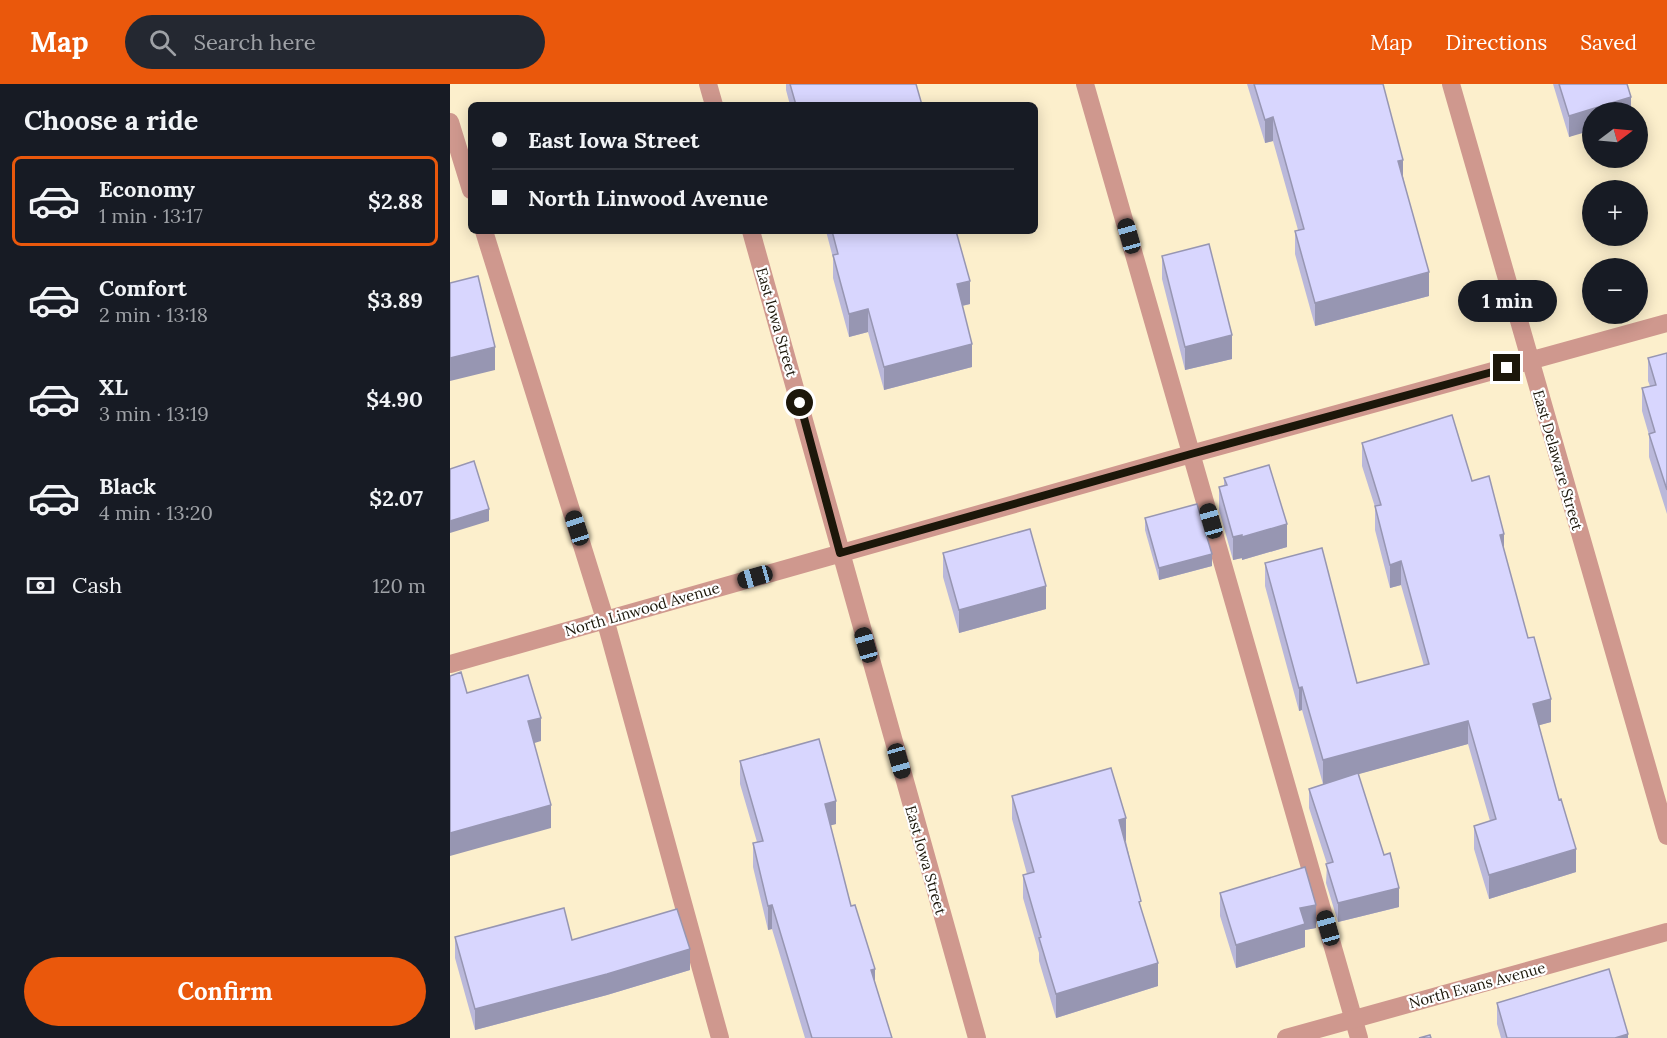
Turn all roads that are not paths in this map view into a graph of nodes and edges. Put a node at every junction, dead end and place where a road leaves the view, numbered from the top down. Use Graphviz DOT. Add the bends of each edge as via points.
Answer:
graph roads {
  1 [pos="708,84"];
  2 [pos="1085,84"];
  3 [pos="1451,84"];
  4 [pos="713,102"];
  5 [pos="450,122"];
  6 [pos="468,180"];
  7 [pos="485,234"];
  8 [pos="752,234"];
  9 [pos="1667,323"];
  10 [pos="1529,362"];
  11 [pos="1191,454"];
  12 [pos="840,553"];
  13 [pos="605,619"];
  14 [pos="450,664"];
  15 [pos="1667,836"];
  16 [pos="1667,932"];
  17 [pos="1354,1019"];
  18 [pos="720,1038"];
  19 [pos="976,1038"];
  20 [pos="1286,1038"];
  21 [pos="1359,1038"];
  1 -- 4 [label="street"];
  2 -- 11 [label="street"];
  3 -- 10 [label="street, East Delaware Street"];
  5 -- 6 [label="street"];
  7 -- 13 [label="street"];
  8 -- 12 [label="street, East Iowa Street"];
  9 -- 10 [label="street, North Linwood Avenue"];
  10 -- 11 [label="street, North Linwood Avenue"];
  10 -- 15 [label="street, East Delaware Street"];
  11 -- 12 [label="street, North Linwood Avenue"];
  11 -- 17 [label="street"];
  12 -- 13 [label="street, North Linwood Avenue"];
  12 -- 19 [label="street, East Iowa Street"];
  13 -- 14 [label="street, North Linwood Avenue"];
  13 -- 18 [label="street"];
  16 -- 17 [label="street, North Evans Avenue"];
  17 -- 20 [label="street, North Evans Avenue"];
  17 -- 21 [label="street"];
}
